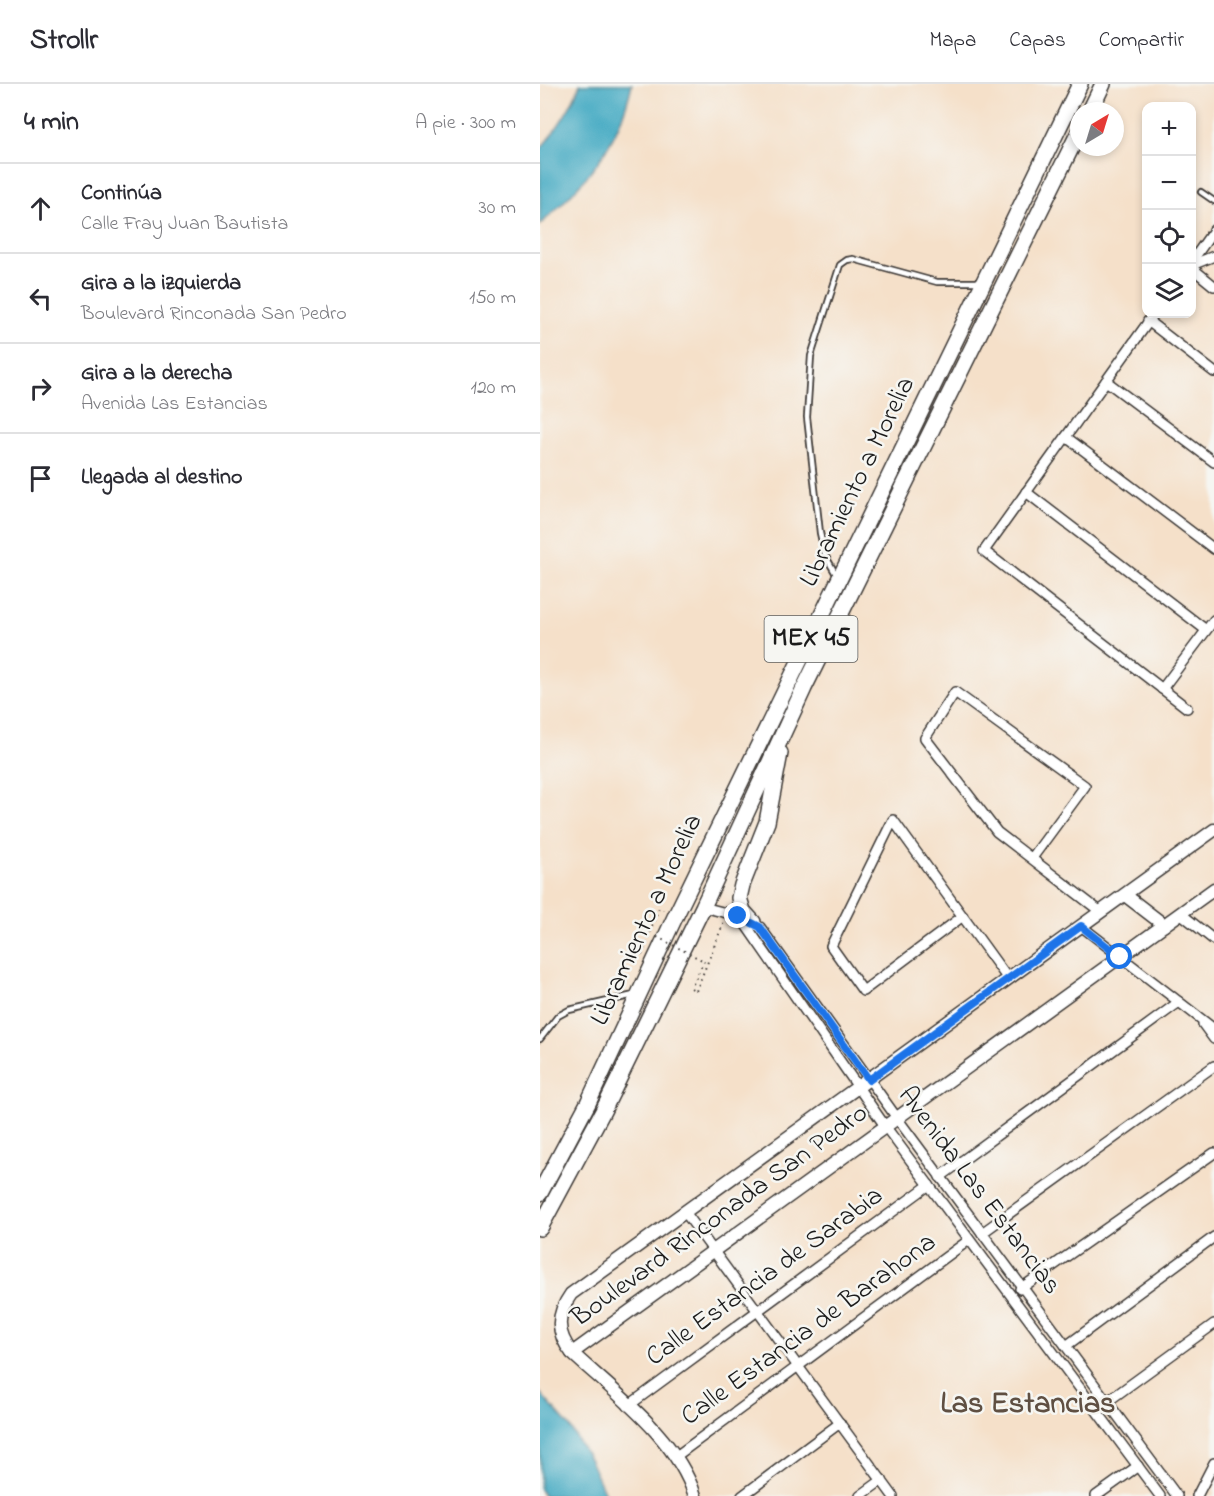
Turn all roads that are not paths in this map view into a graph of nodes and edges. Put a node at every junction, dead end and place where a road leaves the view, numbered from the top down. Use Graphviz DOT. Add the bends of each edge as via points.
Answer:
graph roads {
  1 [pos="1080,84"];
  2 [pos="1103,84"];
  3 [pos="1094,102"];
  4 [pos="1070,150"];
  5 [pos="1201,192"];
  6 [pos="1214,201"];
  7 [pos="1214,230"];
  8 [pos="1214,256"];
  9 [pos="1192,264"];
  10 [pos="1194,264"];
  11 [pos="1196,270"];
  12 [pos="983,283"];
  13 [pos="1214,286"];
  14 [pos="1150,318"];
  15 [pos="1152,318"];
  16 [pos="1214,372"];
  17 [pos="1106,381"];
  18 [pos="1066,437"];
  19 [pos="1214,462"];
  20 [pos="1026,492"];
  21 [pos="1214,549"];
  22 [pos="839,580"];
  23 [pos="1214,620"];
  24 [pos="1206,630"];
  25 [pos="1162,688"];
  26 [pos="1187,708"];
  27 [pos="784,730"];
  28 [pos="1214,830"];
  29 [pos="1032,858"];
  30 [pos="1214,888"];
  31 [pos="1125,895"];
  32 [pos="703,907"];
  33 [pos="1101,912"];
  34 [pos="1180,913"];
  35 [pos="963,916"];
  36 [pos="747,920"];
  37 [pos="1164,925"];
  38 [pos="1081,926"];
  39 [pos="1214,940"];
  40 [pos="1120,957"];
  41 [pos="1008,979"];
  42 [pos="640,994"];
  43 [pos="1179,1002"];
  44 [pos="1197,1016"];
  45 [pos="1214,1029"];
  46 [pos="540,1039"];
  47 [pos="1214,1039"];
  48 [pos="1214,1066"];
  49 [pos="869,1080"];
  50 [pos="858,1088"];
  51 [pos="897,1118"];
  52 [pos="885,1126"];
  53 [pos="1214,1153"];
  54 [pos="940,1177"];
  55 [pos="929,1185"];
  56 [pos="540,1193"];
  57 [pos="685,1212"];
  58 [pos="540,1228"];
  59 [pos="982,1233"];
  60 [pos="1214,1237"];
  61 [pos="969,1240"];
  62 [pos="713,1251"];
  63 [pos="1022,1287"];
  64 [pos="1011,1295"];
  65 [pos="757,1311"];
  66 [pos="1214,1324"];
  67 [pos="1066,1346"];
  68 [pos="572,1353"];
  69 [pos="798,1366"];
  70 [pos="1107,1401"];
  71 [pos="628,1406"];
  72 [pos="1096,1410"];
  73 [pos="840,1423"];
  74 [pos="675,1457"];
  75 [pos="1214,1463"];
  76 [pos="1138,1466"];
  77 [pos="882,1480"];
  78 [pos="695,1496"];
  79 [pos="742,1496"];
  80 [pos="860,1496"];
  81 [pos="893,1496"];
  82 [pos="1096,1496"];
  83 [pos="1160,1496"];
  84 [pos="1177,1496"];
  85 [pos="1197,1496"];
  1 -- 12 [label="highway, Libramiento a Morelia / MEX 45"];
  2 -- 3 [label="highway"];
  4 -- 27 [label="highway, Libramiento a Morelia / MEX 45"];
  5 -- 6 [label="lane"];
  7 -- 9 [label="street"];
  8 -- 10 [label="street"];
  11 -- 13 [label="street"];
  12 -- 22 [label="highway, Libramiento a Morelia / MEX 45"];
  12 -- 22 [label="lane" via="937,282 853,259 840,265 811,356 807,417 820,533 825,555"];
  14 -- 17 [label="street"];
  15 -- 16 [label="street"];
  17 -- 18 [label="street"];
  17 -- 19 [label="street"];
  18 -- 20 [label="street"];
  18 -- 21 [label="street"];
  20 -- 24 [label="street"];
  20 -- 25 [label="street" via="984,551"];
  22 -- 42 [label="highway, Libramiento a Morelia / MEX 45"];
  23 -- 24 [label="street"];
  24 -- 25 [label="street"];
  25 -- 26 [label="street"];
  27 -- 32 [label="highway, Libramiento a Morelia / MEX 45"];
  27 -- 36 [label="highway" via="767,822 739,898"];
  28 -- 31 [label="street, Boulevard Rinconada San Pedro"];
  29 -- 29 [label="street" via="997,832 925,738 955,692 1085,786"];
  29 -- 33 [label="street"];
  30 -- 34 [label="street, Boulevard Rinconada San Pedro"];
  31 -- 33 [label="street, Boulevard Rinconada San Pedro"];
  31 -- 37 [label="street"];
  32 -- 36 [label="street"];
  32 -- 58 [label="highway, Libramiento a Morelia / MEX 45" via="603,1111"];
  33 -- 38 [label="street, Boulevard Rinconada San Pedro"];
  34 -- 37 [label="street, Boulevard Rinconada San Pedro"];
  34 -- 39 [label="street"];
  35 -- 35 [label="street" via="893,820 831,946 863,991"];
  35 -- 41 [label="street"];
  36 -- 49 [label="street, Avenida Las Estancias" via="760,927"];
  36 -- 50 [label="street, Avenida Las Estancias"];
  37 -- 40 [label="street, Boulevard Rinconada San Pedro"];
  38 -- 40 [label="street"];
  38 -- 41 [label="street, Boulevard Rinconada San Pedro"];
  40 -- 43 [label="street"];
  40 -- 51 [label="street, Boulevard Rinconada San Pedro"];
  41 -- 49 [label="street, Boulevard Rinconada San Pedro"];
  42 -- 46 [label="lane" via="569,1010 558,1016"];
  42 -- 56 [label="highway, Libramiento a Morelia / MEX 45"];
  43 -- 44 [label="street"];
  43 -- 54 [label="street"];
  44 -- 45 [label="street"];
  44 -- 47 [label="street"];
  48 -- 59 [label="street"];
  49 -- 50 [label="street, Boulevard Rinconada San Pedro"];
  49 -- 51 [label="street, Avenida Las Estancias"];
  50 -- 52 [label="street, Avenida Las Estancias"];
  50 -- 57 [label="street, Boulevard Rinconada San Pedro"];
  51 -- 52 [label="street, Boulevard Rinconada San Pedro"];
  51 -- 54 [label="street, Avenida Las Estancias"];
  52 -- 55 [label="street, Avenida Las Estancias"];
  52 -- 62 [label="street, Boulevard Rinconada San Pedro"];
  53 -- 63 [label="street"];
  54 -- 59 [label="street, Avenida Las Estancias"];
  55 -- 61 [label="street, Avenida Las Estancias"];
  55 -- 65 [label="street, Calle Estancia de Sarabia"];
  57 -- 62 [label="street"];
  57 -- 68 [label="street, Boulevard Rinconada San Pedro" via="571,1294 563,1305 559,1324 564,1343"];
  59 -- 63 [label="street, Avenida Las Estancias"];
  60 -- 67 [label="street"];
  61 -- 64 [label="street, Avenida Las Estancias"];
  61 -- 69 [label="street, Calle Estancia de Barahona"];
  62 -- 65 [label="street"];
  62 -- 68 [label="street, Boulevard Rinconada San Pedro"];
  63 -- 64 [label="street"];
  63 -- 67 [label="street, Avenida Las Estancias"];
  64 -- 72 [label="street, Avenida Las Estancias"];
  65 -- 69 [label="street"];
  65 -- 71 [label="street, Calle Estancia de Sarabia"];
  66 -- 70 [label="street"];
  67 -- 70 [label="street, Avenida Las Estancias"];
  68 -- 71 [label="street"];
  69 -- 73 [label="street"];
  69 -- 74 [label="street, Calle Estancia de Barahona"];
  70 -- 72 [label="street"];
  70 -- 84 [label="street, Avenida Las Estancias"];
  71 -- 74 [label="street"];
  72 -- 76 [label="street, Avenida Las Estancias"];
  73 -- 77 [label="street"];
  73 -- 79 [label="street"];
  74 -- 78 [label="street"];
  75 -- 85 [label="street"];
  76 -- 82 [label="street"];
  76 -- 83 [label="street, Avenida Las Estancias"];
  77 -- 80 [label="street"];
  77 -- 81 [label="street"];
}
